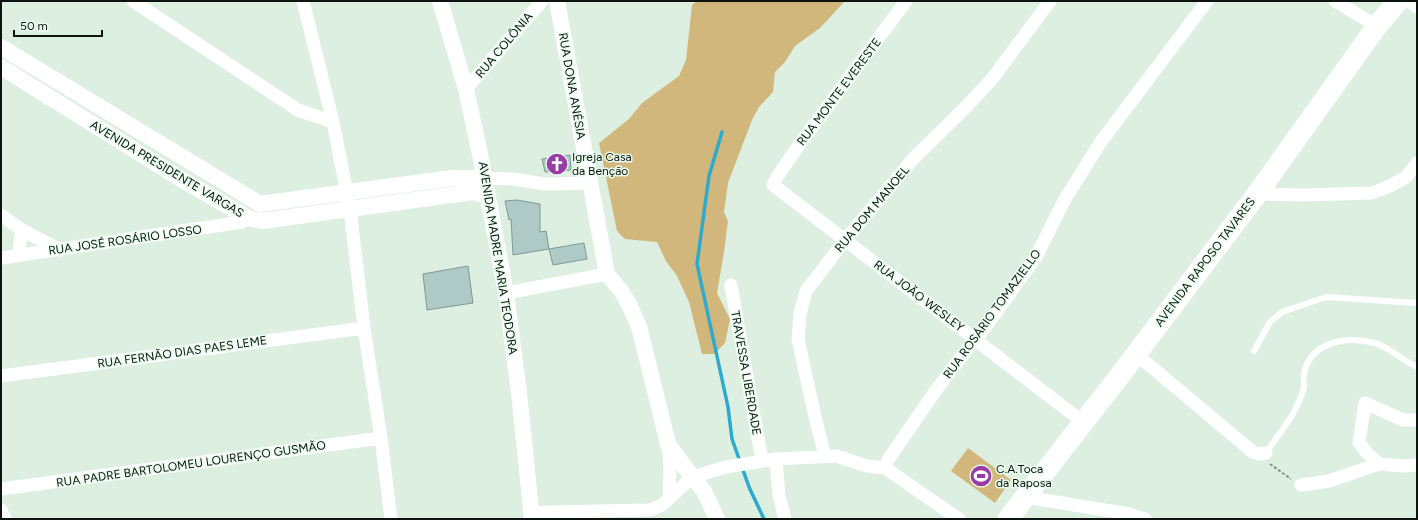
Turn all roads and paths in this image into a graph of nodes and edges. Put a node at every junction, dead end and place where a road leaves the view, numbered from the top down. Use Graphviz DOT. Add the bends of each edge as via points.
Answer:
graph roads {
  1 [pos="133,1"];
  2 [pos="303,1"];
  3 [pos="440,1"];
  4 [pos="542,1"];
  5 [pos="557,1"];
  6 [pos="906,1"];
  7 [pos="1050,1"];
  8 [pos="1207,1"];
  9 [pos="1335,1"];
  10 [pos="1398,1"];
  11 [pos="1409,1"];
  12 [pos="1417,7"];
  13 [pos="1377,26"];
  14 [pos="1,47"];
  15 [pos="1,67"];
  16 [pos="466,89"];
  17 [pos="333,122"];
  18 [pos="1417,163"];
  19 [pos="485,178"];
  20 [pos="590,183"];
  21 [pos="773,185"];
  22 [pos="347,192"];
  23 [pos="1256,194"];
  24 [pos="488,196"];
  25 [pos="350,209"];
  26 [pos="1,215"];
  27 [pos="248,218"];
  28 [pos="22,230"];
  29 [pos="845,240"];
  30 [pos="60,250"];
  31 [pos="18,256"];
  32 [pos="1,258"];
  33 [pos="607,274"];
  34 [pos="731,284"];
  35 [pos="506,294"];
  36 [pos="1417,303"];
  37 [pos="364,328"];
  38 [pos="975,339"];
  39 [pos="1254,350"];
  40 [pos="1136,354"];
  41 [pos="1417,367"];
  42 [pos="1,376"];
  43 [pos="1417,420"];
  44 [pos="1083,422"];
  45 [pos="381,438"];
  46 [pos="668,444"];
  47 [pos="1259,452"];
  48 [pos="825,456"];
  49 [pos="776,459"];
  50 [pos="757,462"];
  51 [pos="1379,464"];
  52 [pos="1417,465"];
  53 [pos="884,468"];
  54 [pos="692,477"];
  55 [pos="1301,486"];
  56 [pos="1,489"];
  57 [pos="669,497"];
  58 [pos="1025,497"];
  59 [pos="1,510"];
  60 [pos="532,516"];
  61 [pos="5,519"];
  62 [pos="391,519"];
  63 [pos="717,519"];
  64 [pos="785,519"];
  65 [pos="959,519"];
  66 [pos="1008,519"];
  67 [pos="1145,519"];
  1 -- 17 [label="street" via="298,110"];
  2 -- 17 [label="street"];
  3 -- 16 [label="street, AVENIDA MADRE MARIA TEODORA"];
  4 -- 16 [label="street, RUA COLÔNIA"];
  5 -- 20 [label="street, RUA DONA ANÉSIA"];
  6 -- 21 [label="street, RUA MONTE EVERESTE" via="799,145"];
  7 -- 29 [label="street, RUA DOM MANOEL" via="992,79 914,158"];
  8 -- 38 [label="street, RUA ROSÁRIO TOMAZIELLO" via="1100,143 1065,199 1036,257"];
  9 -- 13 [label="street"];
  10 -- 13 [label="main road, AVENIDA RAPOSO TAVARES"];
  11 -- 12 [label="street"];
  13 -- 23 [label="main road, AVENIDA RAPOSO TAVARES"];
  14 -- 22 [label="street, AVENIDA PRESIDENTE VARGAS" via="260,204"];
  15 -- 27 [label="street, AVENIDA PRESIDENTE VARGAS"];
  16 -- 19 [label="street, AVENIDA MADRE MARIA TEODORA"];
  17 -- 22 [label="street"];
  18 -- 23 [label="street" via="1406,177 1372,193"];
  19 -- 20 [label="street" via="545,184"];
  19 -- 22 [label="street, AVENIDA PRESIDENTE VARGAS" via="452,178"];
  19 -- 24 [label="street, AVENIDA MADRE MARIA TEODORA"];
  20 -- 33 [label="street, RUA DONA ANÉSIA"];
  21 -- 29 [label="street, RUA JOÃO WESLEY"];
  22 -- 25 [label="street"];
  23 -- 40 [label="main road, AVENIDA RAPOSO TAVARES"];
  24 -- 25 [label="street, AVENIDA PRESIDENTE VARGAS" via="472,192"];
  24 -- 35 [label="street, AVENIDA MADRE MARIA TEODORA"];
  25 -- 27 [label="street, AVENIDA PRESIDENTE VARGAS" via="262,221"];
  25 -- 37 [label="street"];
  26 -- 28 [label="street"];
  27 -- 30 [label="street, RUA JOSÉ ROSÁRIO LOSSO" via="242,222"];
  28 -- 30 [label="street"];
  28 -- 31 [label="street"];
  29 -- 38 [label="street, RUA JOÃO WESLEY"];
  29 -- 48 [label="street, RUA DOM MANOEL" via="806,291 800,314 798,339"];
  30 -- 31 [label="street, RUA JOSÉ ROSÁRIO LOSSO"];
  31 -- 32 [label="street, RUA JOSÉ ROSÁRIO LOSSO"];
  33 -- 35 [label="street"];
  33 -- 46 [label="street, RUA DONA ANÉSIA" via="622,292 640,330"];
  34 -- 50 [label="street, TRAVESSA LIBERDADE"];
  35 -- 60 [label="street, AVENIDA MADRE MARIA TEODORA"];
  36 -- 39 [label="lane" via="1326,297 1282,312 1270,322"];
  37 -- 42 [label="street, RUA FERNÃO DIAS PAES LEME"];
  37 -- 45 [label="street"];
  38 -- 44 [label="street, RUA JOÃO WESLEY"];
  38 -- 53 [label="street, RUA ROSÁRIO TOMAZIELLO" via="923,409"];
  40 -- 44 [label="main road, AVENIDA RAPOSO TAVARES"];
  40 -- 47 [label="street"];
  41 -- 47 [label="lane" via="1377,343 1340,340 1319,348 1304,370 1304,388 1295,410"];
  43 -- 51 [label="street" via="1403,420 1365,403 1359,442"];
  44 -- 58 [label="main road, AVENIDA RAPOSO TAVARES"];
  45 -- 56 [label="street, RUA PADRE BARTOLOMEU LOURENÇO GUSMÃO"];
  45 -- 62 [label="street"];
  46 -- 54 [label="street, RUA DONA ANÉSIA"];
  46 -- 57 [label="street, RUA DONA ANÉSIA"];
  47 -- 55 [label="path"];
  48 -- 49 [label="street"];
  48 -- 53 [label="street" via="836,456"];
  49 -- 50 [label="street"];
  49 -- 64 [label="street" via="778,495"];
  50 -- 54 [label="street" via="726,467"];
  51 -- 52 [label="street"];
  51 -- 55 [label="street" via="1329,481"];
  53 -- 65 [label="street"];
  54 -- 57 [label="street"];
  54 -- 63 [label="street, RUA DONA ANÉSIA" via="704,491"];
  57 -- 60 [label="street" via="662,505 650,510 546,512"];
  58 -- 66 [label="main road, AVENIDA RAPOSO TAVARES"];
  58 -- 67 [label="street" via="1129,514"];
  59 -- 61 [label="street"];
}
